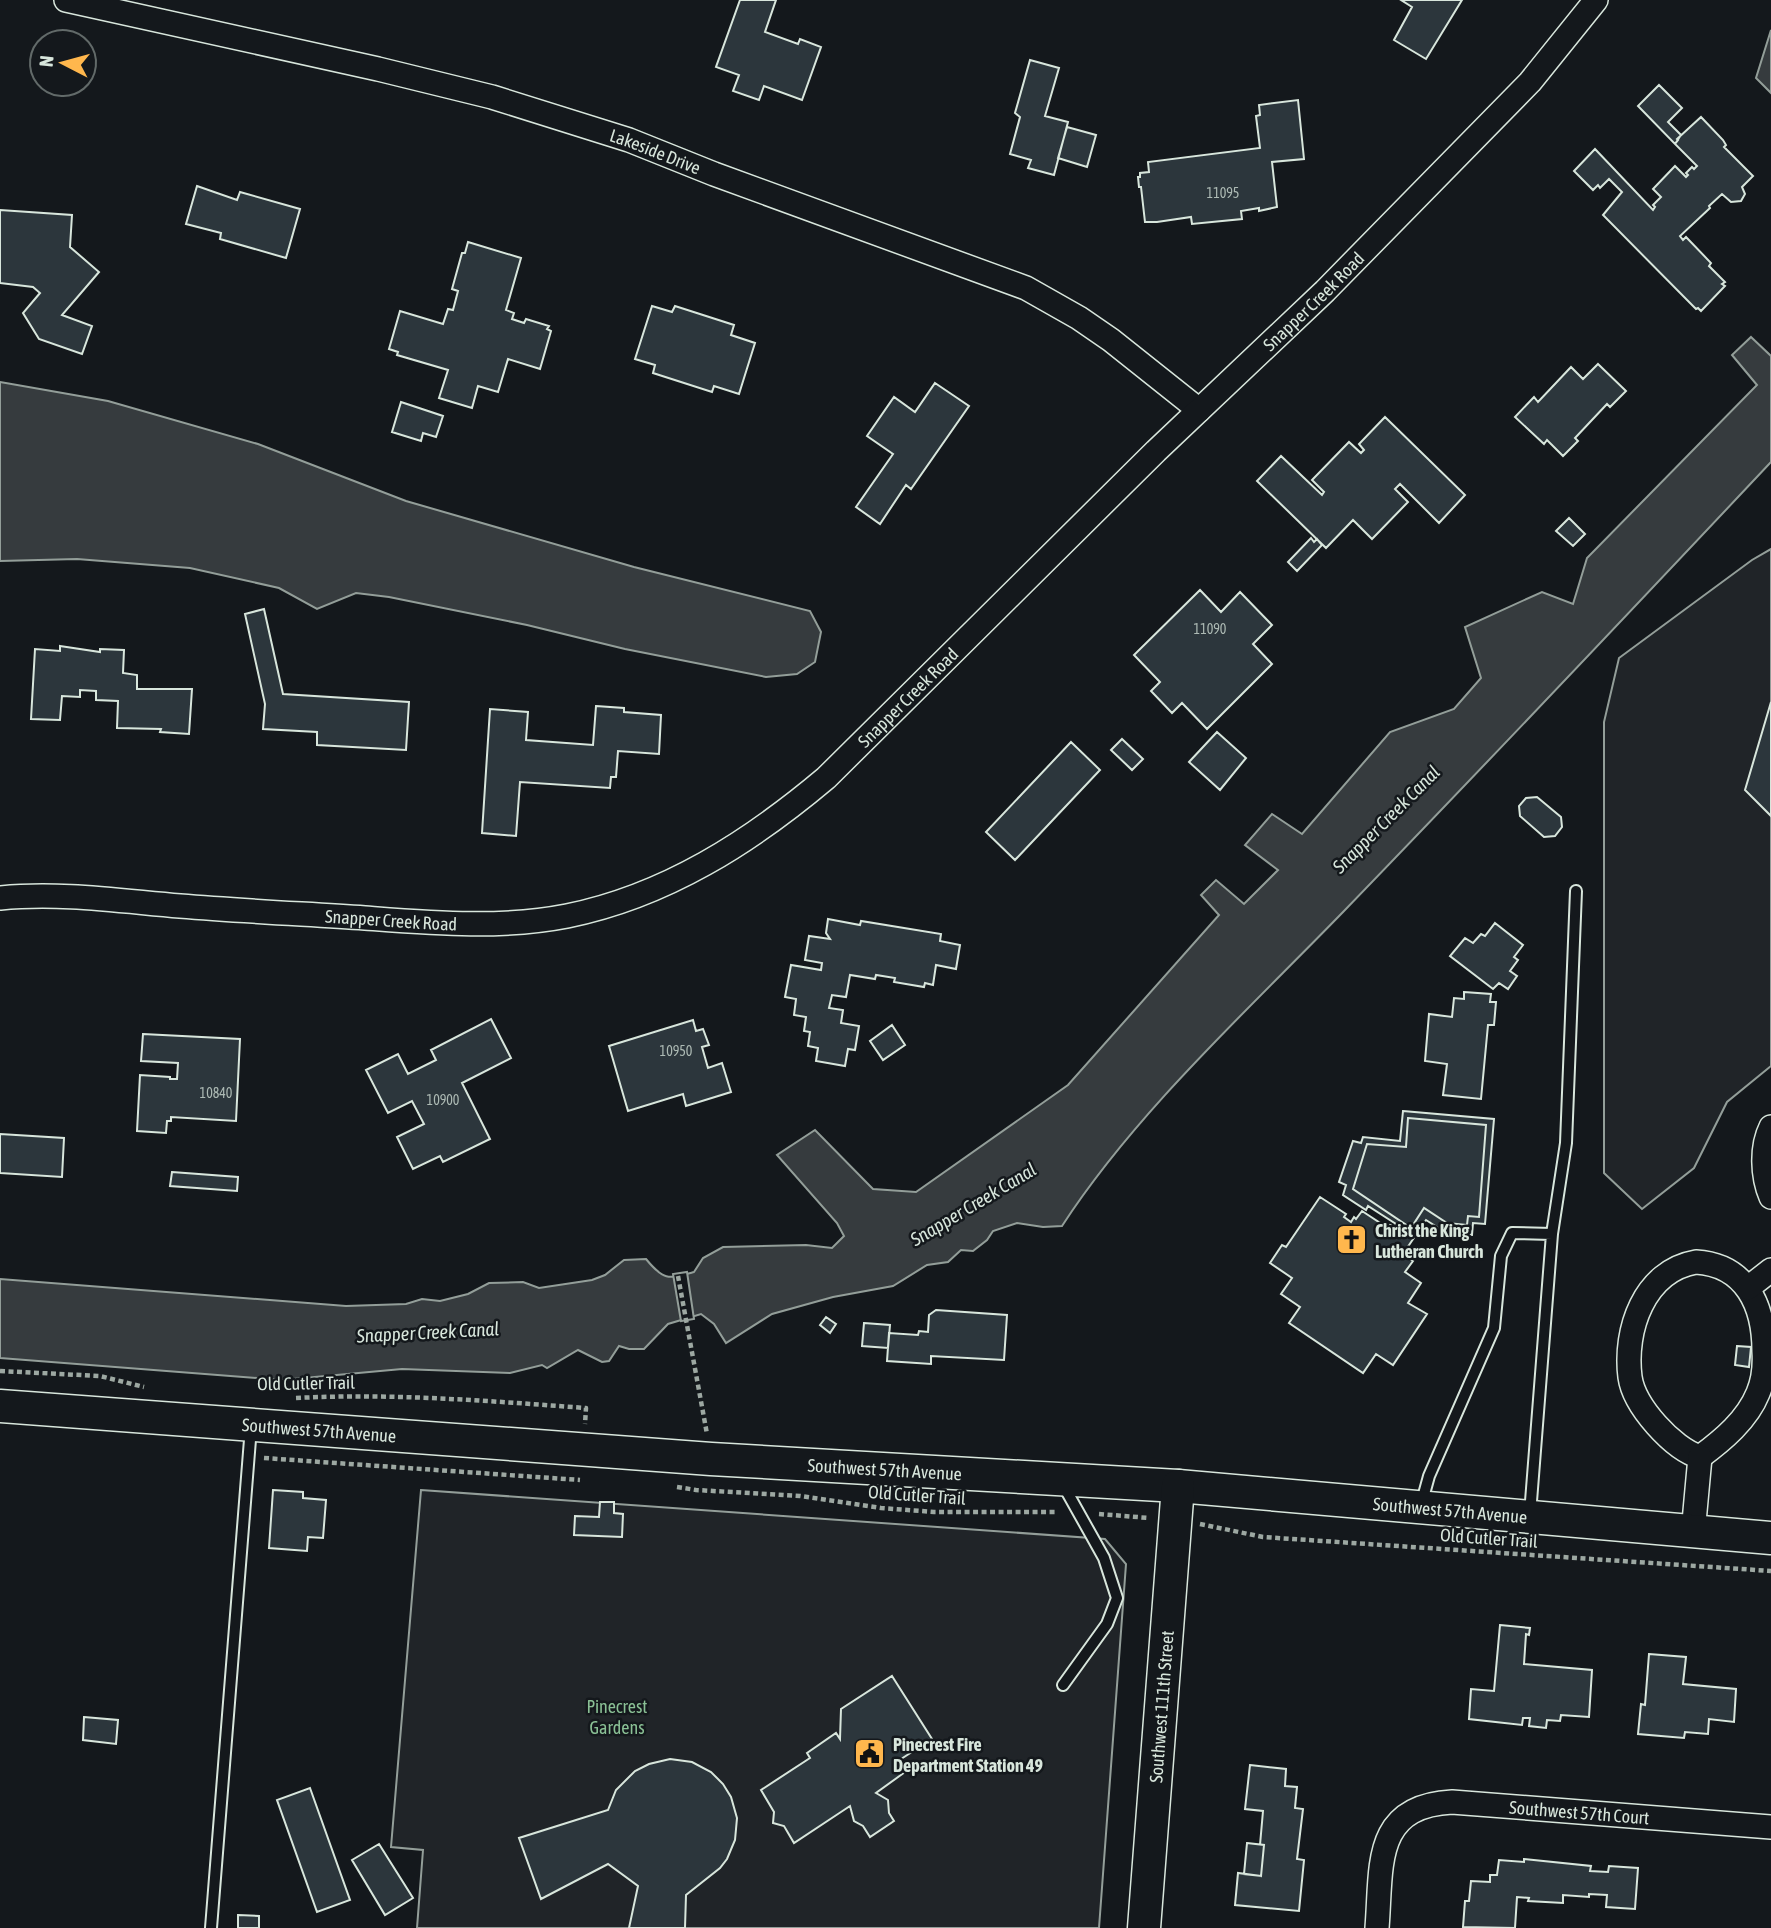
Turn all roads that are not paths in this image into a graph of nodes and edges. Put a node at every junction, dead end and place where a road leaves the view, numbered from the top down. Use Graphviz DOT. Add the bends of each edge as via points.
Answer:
graph roads {
  1 [pos="66,0"];
  2 [pos="1596,0"];
  3 [pos="1199,410"];
  4 [pos="1576,891"];
  5 [pos="0,898"];
  6 [pos="1771,1127"];
  7 [pos="1771,1197"];
  8 [pos="1552,1234"];
  9 [pos="1771,1270"];
  10 [pos="1748,1289"];
  11 [pos="0,1406"];
  12 [pos="251,1424"];
  13 [pos="1700,1457"];
  14 [pos="1059,1478"];
  15 [pos="1178,1486"];
  16 [pos="1421,1507"];
  17 [pos="1529,1517"];
  18 [pos="1693,1533"];
  19 [pos="1771,1538"];
  20 [pos="1063,1685"];
  21 [pos="1771,1827"];
  22 [pos="211,1928"];
  23 [pos="1144,1928"];
  24 [pos="1377,1928"];
  1 -- 3 [label="street, Lakeside Drive" via="480,94 629,140 1027,288 1111,340"];
  2 -- 3 [label="street, Snapper Creek Road" via="1530,82 1478,136"];
  3 -- 5 [label="street, Snapper Creek Road" via="826,778 745,841 664,884 568,916 485,924 50,895"];
  4 -- 8 [label="lane" via="1566,1143"];
  6 -- 7 [label="street" via="1764,1159"];
  8 -- 16 [label="lane" via="1511,1234 1507,1238 1500,1256 1494,1328 1429,1476"];
  8 -- 17 [label="lane"];
  9 -- 10 [label="street"];
  10 -- 13 [label="street" via="1763,1326 1764,1378 1758,1395 1731,1432"];
  10 -- 13 [label="street" via="1707,1263 1677,1266 1654,1285 1633,1326 1630,1380 1639,1399 1649,1417 1670,1437"];
  11 -- 12 [label="main road, Southwest 57th Avenue"];
  12 -- 14 [label="main road, Southwest 57th Avenue" via="711,1459"];
  12 -- 22 [label="lane"];
  13 -- 18 [label="street"];
  14 -- 15 [label="main road, Southwest 57th Avenue"];
  14 -- 20 [label="lane" via="1104,1558 1117,1598 1107,1624"];
  15 -- 16 [label="main road, Southwest 57th Avenue"];
  15 -- 23 [label="main road, Southwest 111th Street"];
  16 -- 17 [label="main road, Southwest 57th Avenue"];
  17 -- 18 [label="main road, Southwest 57th Avenue"];
  18 -- 19 [label="main road, Southwest 57th Avenue"];
  21 -- 24 [label="street, Southwest 57th Court" via="1430,1803 1408,1814 1389,1836"];
}
